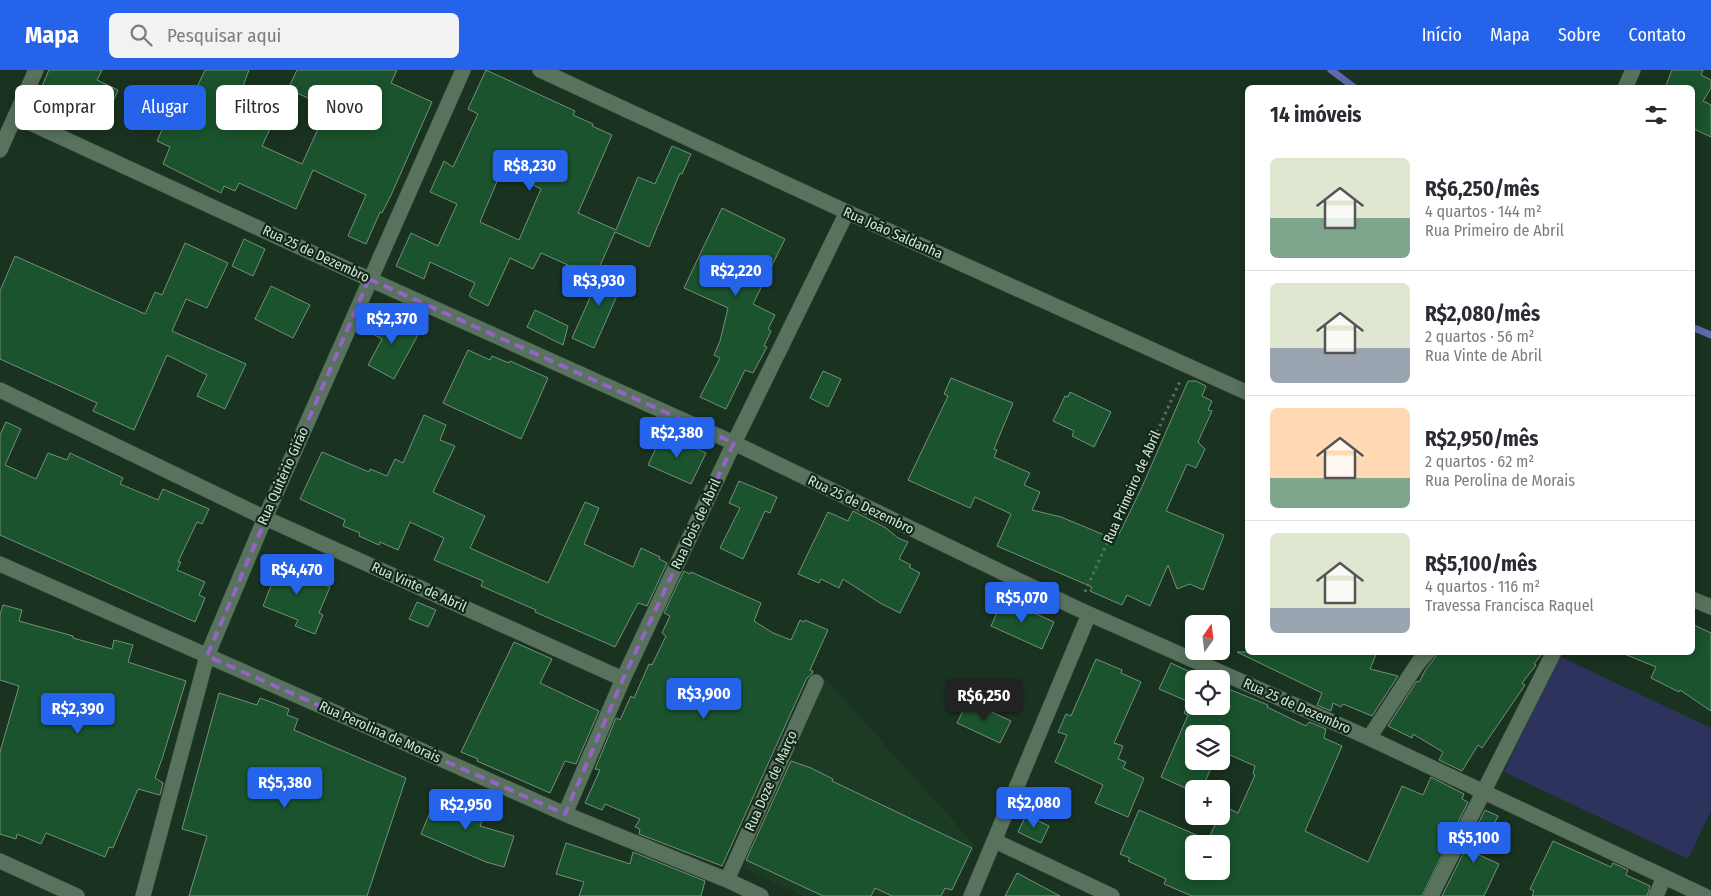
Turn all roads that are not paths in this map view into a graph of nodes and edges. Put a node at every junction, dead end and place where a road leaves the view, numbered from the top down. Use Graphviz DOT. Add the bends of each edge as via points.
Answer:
graph roads {
  1 [pos="36,70"];
  2 [pos="463,70"];
  3 [pos="540,70"];
  4 [pos="1633,70"];
  5 [pos="29,85"];
  6 [pos="1626,85"];
  7 [pos="15,116"];
  8 [pos="45,130"];
  9 [pos="0,150"];
  10 [pos="847,212"];
  11 [pos="369,279"];
  12 [pos="0,390"];
  13 [pos="1245,392"];
  14 [pos="734,443"];
  15 [pos="265,518"];
  16 [pos="0,564"];
  17 [pos="1695,600"];
  18 [pos="1711,608"];
  19 [pos="1083,612"];
  20 [pos="1425,655"];
  21 [pos="1552,655"];
  22 [pos="207,656"];
  23 [pos="623,679"];
  24 [pos="816,682"];
  25 [pos="1369,738"];
  26 [pos="1483,792"];
  27 [pos="565,814"];
  28 [pos="995,841"];
  29 [pos="0,861"];
  30 [pos="1664,877"];
  31 [pos="727,880"];
  32 [pos="77,896"];
  33 [pos="143,896"];
  34 [pos="761,896"];
  35 [pos="971,896"];
  36 [pos="1112,896"];
  37 [pos="1431,896"];
  38 [pos="1656,896"];
  39 [pos="1705,896"];
  1 -- 5 [label="street"];
  2 -- 11 [label="street, Rua Quitério Girão"];
  3 -- 10 [label="street, Rua João Saldanha"];
  4 -- 6 [label="street"];
  7 -- 9 [label="street"];
  8 -- 11 [label="street, Rua 25 de Dezembro"];
  10 -- 13 [label="street, Rua João Saldanha"];
  10 -- 14 [label="street, Rua Dois de Abril"];
  11 -- 14 [label="street, Rua 25 de Dezembro"];
  11 -- 15 [label="street, Rua Quitério Girão"];
  12 -- 15 [label="street, Rua Vinte de Abril"];
  14 -- 19 [label="street, Rua 25 de Dezembro"];
  14 -- 23 [label="street, Rua Dois de Abril"];
  15 -- 22 [label="street, Rua Quitério Girão"];
  15 -- 23 [label="street, Rua Vinte de Abril"];
  16 -- 22 [label="street, Rua Perolina de Morais"];
  17 -- 18 [label="street"];
  19 -- 25 [label="street, Rua 25 de Dezembro"];
  19 -- 28 [label="street"];
  20 -- 25 [label="street"];
  21 -- 26 [label="street"];
  22 -- 27 [label="street, Rua Perolina de Morais"];
  22 -- 33 [label="street, Rua Quitério Girão"];
  23 -- 27 [label="street, Rua Dois de Abril"];
  24 -- 31 [label="street, Rua Doze de Março"];
  25 -- 26 [label="street, Rua 25 de Dezembro"];
  26 -- 30 [label="street, Rua 25 de Dezembro"];
  26 -- 37 [label="street"];
  27 -- 31 [label="street, Rua Perolina de Morais"];
  28 -- 35 [label="street"];
  28 -- 36 [label="street"];
  29 -- 32 [label="street"];
  30 -- 38 [label="street"];
  30 -- 39 [label="street, Rua 25 de Dezembro"];
  31 -- 34 [label="street, Rua Perolina de Morais"];
}
